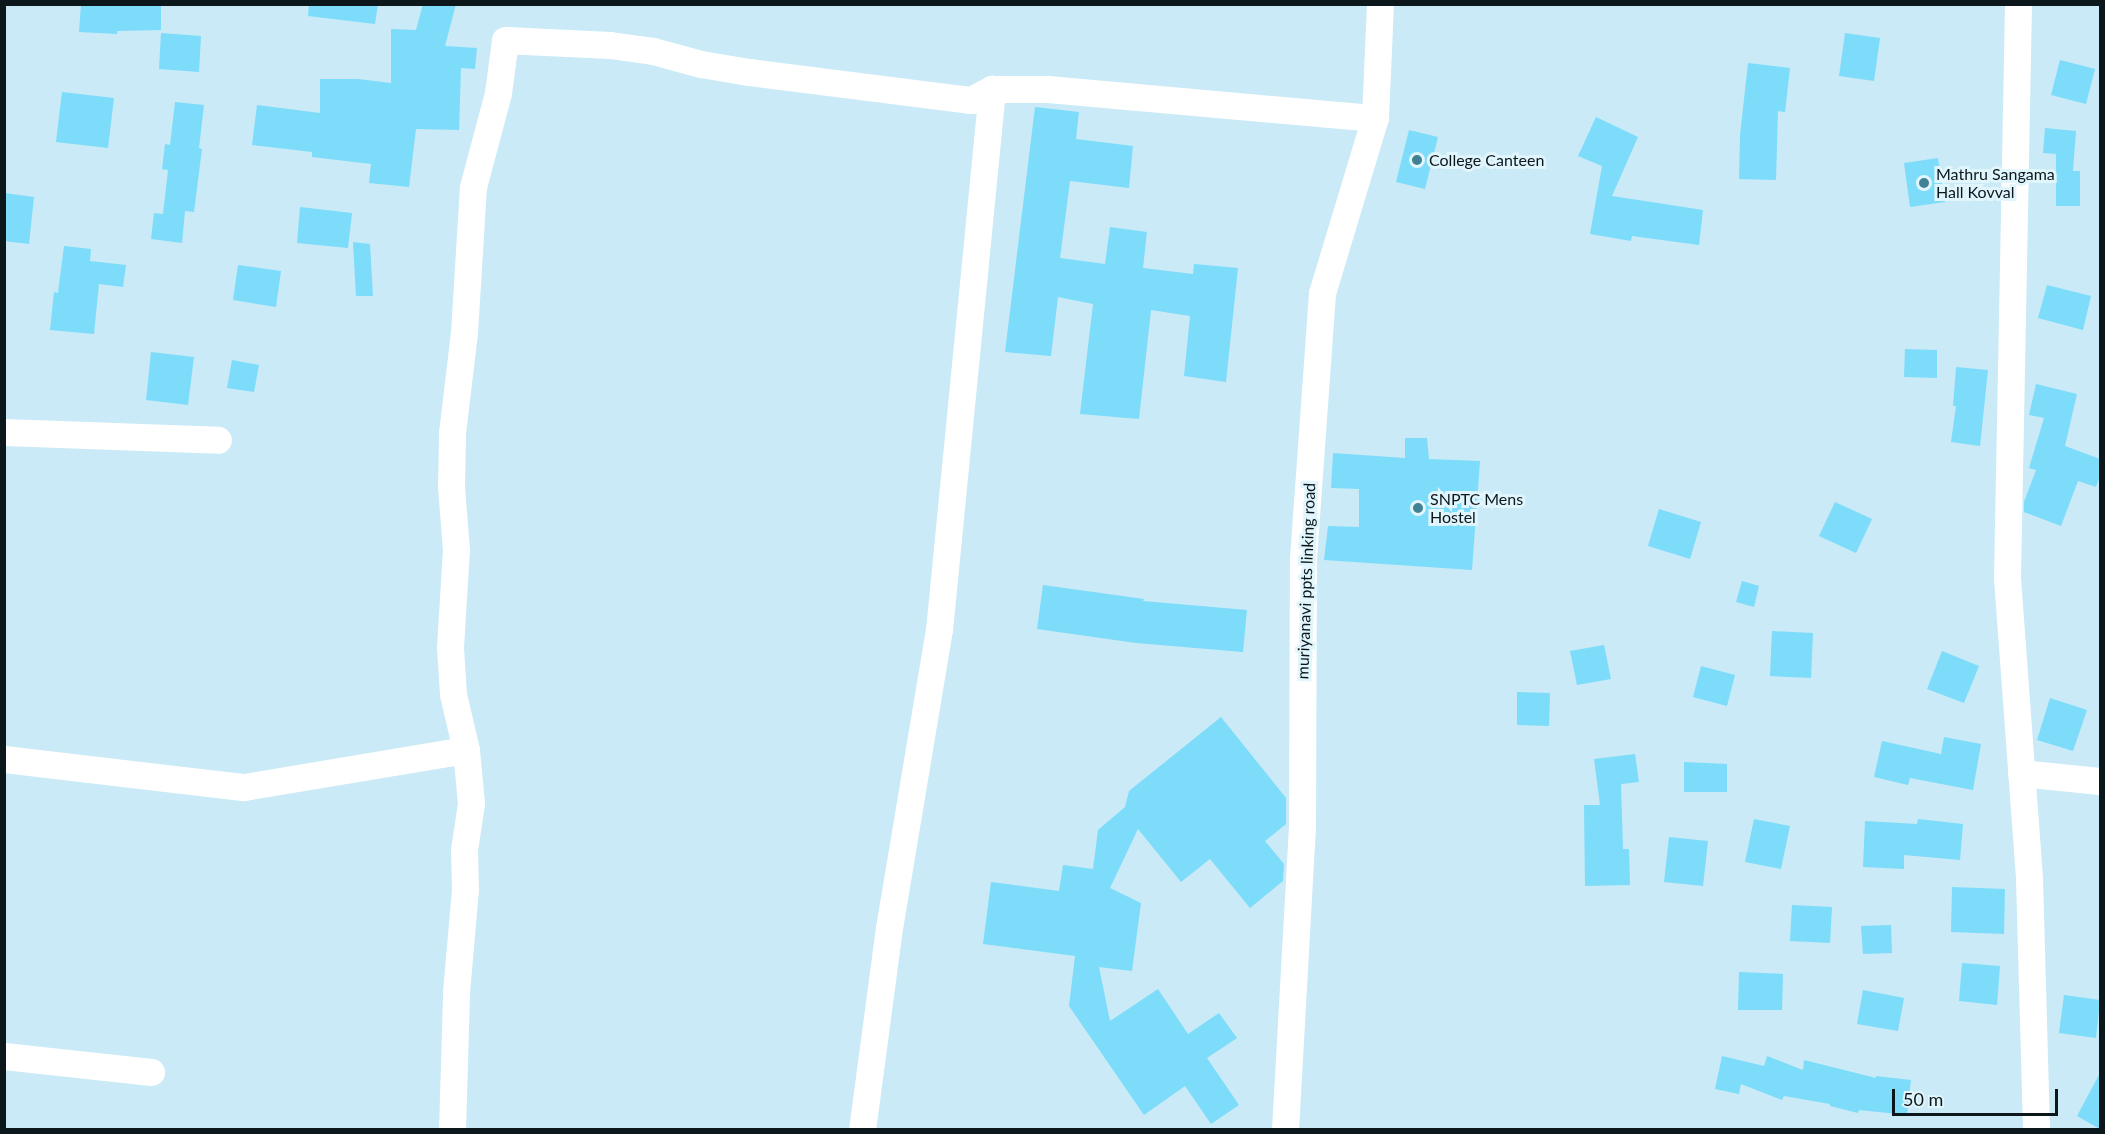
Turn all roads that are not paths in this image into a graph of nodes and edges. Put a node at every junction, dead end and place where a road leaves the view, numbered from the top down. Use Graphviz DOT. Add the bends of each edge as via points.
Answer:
graph roads {
  1 [pos="1380,4"];
  2 [pos="2018,4"];
  3 [pos="992,89"];
  4 [pos="1375,118"];
  5 [pos="4,432"];
  6 [pos="218,440"];
  7 [pos="466,750"];
  8 [pos="4,759"];
  9 [pos="2021,773"];
  10 [pos="2100,781"];
  11 [pos="4,1056"];
  12 [pos="151,1072"];
  13 [pos="452,1130"];
  14 [pos="862,1130"];
  15 [pos="1285,1130"];
  16 [pos="2037,1130"];
  1 -- 4 [label="street, muriyanavi ppts linking road"];
  2 -- 9 [label="street" via="2007,578"];
  3 -- 4 [label="street" via="1048,89"];
  3 -- 7 [label="street" via="971,100 725,68 610,45 505,40 498,93 473,187 464,333 452,433 456,550 450,647 453,694"];
  3 -- 14 [label="street" via="939,630 889,928"];
  4 -- 15 [label="street, muriyanavi ppts linking road" via="1322,294 1303,558 1302,828"];
  5 -- 6 [label="street"];
  7 -- 8 [label="street" via="244,788"];
  7 -- 13 [label="street" via="471,803 464,850"];
  9 -- 10 [label="street"];
  9 -- 16 [label="street" via="2029,878"];
  11 -- 12 [label="street"];
}
